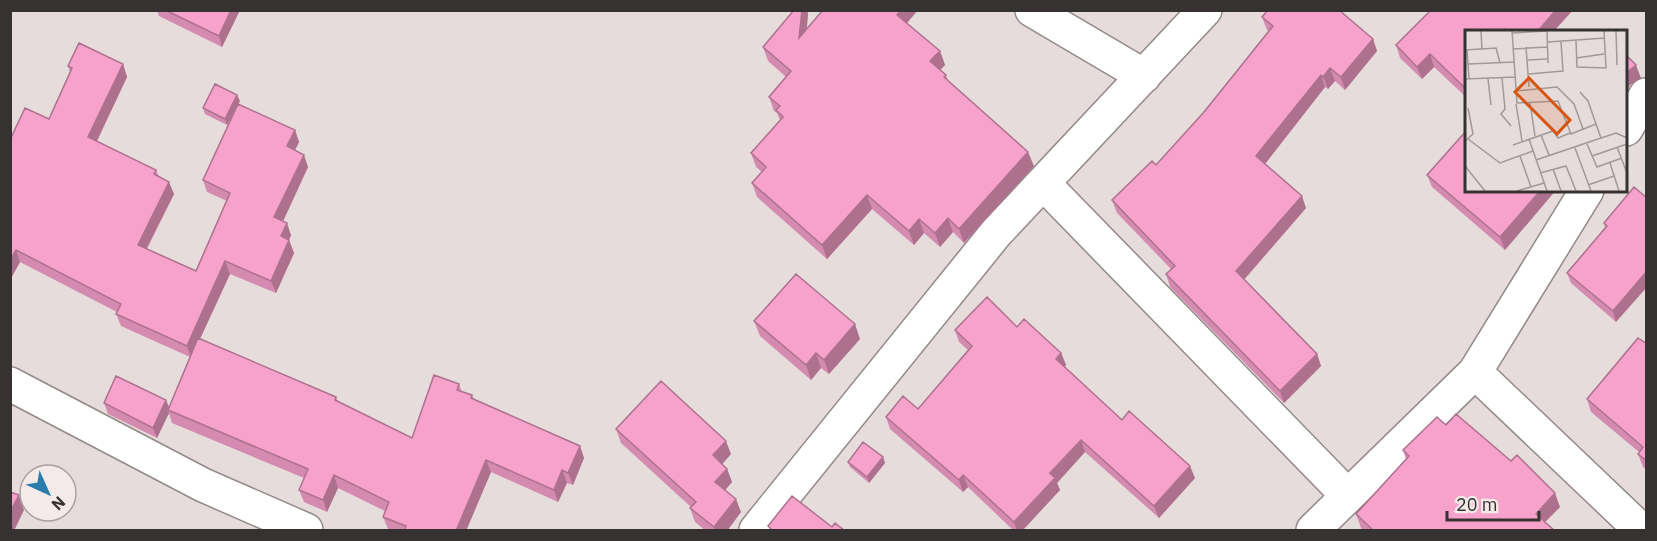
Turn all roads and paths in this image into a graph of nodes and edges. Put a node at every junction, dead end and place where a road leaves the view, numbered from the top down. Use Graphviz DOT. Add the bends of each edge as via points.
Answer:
graph roads {
  1 [pos="1032,10"];
  2 [pos="1205,10"];
  3 [pos="1144,76"];
  4 [pos="1647,95"];
  5 [pos="1627,127"];
  6 [pos="1043,183"];
  7 [pos="1586,192"];
  8 [pos="1475,372"];
  9 [pos="10,384"];
  10 [pos="1347,496"];
  11 [pos="306,531"];
  12 [pos="756,531"];
  13 [pos="1313,531"];
  14 [pos="1641,531"];
  1 -- 3 [label="street"];
  2 -- 3 [label="street"];
  3 -- 6 [label="street"];
  4 -- 5 [label="street"];
  6 -- 10 [label="street"];
  6 -- 12 [label="street" via="996,233"];
  7 -- 8 [label="street"];
  8 -- 10 [label="street"];
  8 -- 14 [label="street"];
  9 -- 11 [label="street" via="203,485"];
  10 -- 13 [label="street"];
}
